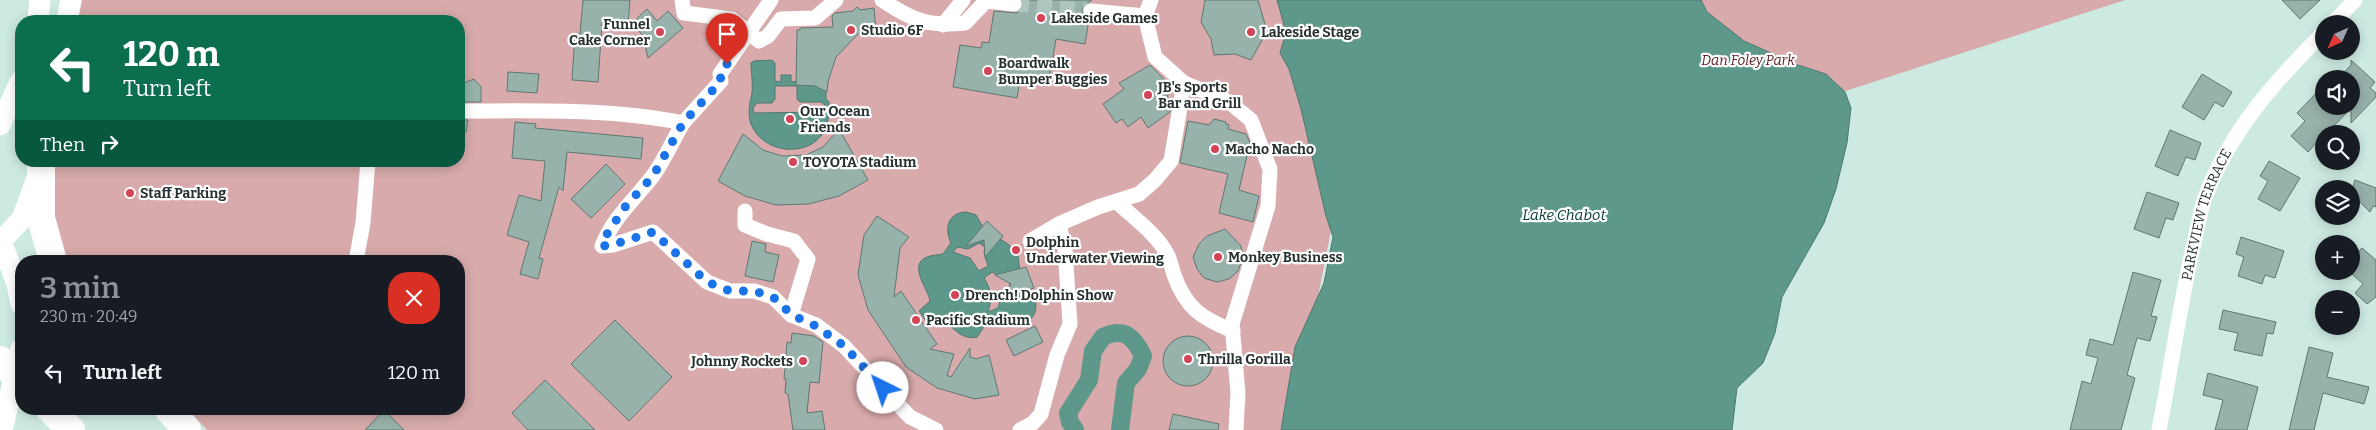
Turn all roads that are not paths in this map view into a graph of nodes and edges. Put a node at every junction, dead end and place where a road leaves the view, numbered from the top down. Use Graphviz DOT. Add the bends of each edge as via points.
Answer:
graph roads {
  1 [pos="40,0"];
  2 [pos="71,0"];
  3 [pos="682,0"];
  4 [pos="836,0"];
  5 [pos="882,0"];
  6 [pos="963,0"];
  7 [pos="1151,0"];
  8 [pos="2355,0"];
  9 [pos="768,4"];
  10 [pos="1014,4"];
  11 [pos="1091,11"];
  12 [pos="39,15"];
  13 [pos="68,15"];
  14 [pos="2341,15"];
  15 [pos="1145,16"];
  16 [pos="781,18"];
  17 [pos="942,25"];
  18 [pos="748,34"];
  19 [pos="2315,41"];
  20 [pos="1184,83"];
  21 [pos="15,93"];
  22 [pos="465,111"];
  23 [pos="683,123"];
  24 [pos="0,125"];
  25 [pos="40,167"];
  26 [pos="41,167"];
  27 [pos="368,167"];
  28 [pos="1118,202"];
  29 [pos="746,211"];
  30 [pos="1059,224"];
  31 [pos="0,240"];
  32 [pos="1030,241"];
  33 [pos="51,255"];
  34 [pos="357,255"];
  35 [pos="15,279"];
  36 [pos="792,315"];
  37 [pos="1233,331"];
  38 [pos="0,360"];
  39 [pos="15,374"];
  40 [pos="15,375"];
  41 [pos="56,415"];
  42 [pos="173,415"];
  43 [pos="907,424"];
  44 [pos="2,430"];
  45 [pos="71,430"];
  46 [pos="187,430"];
  47 [pos="936,430"];
  48 [pos="1020,430"];
  49 [pos="1236,430"];
  50 [pos="2159,430"];
  1 -- 12 [label="main road"];
  2 -- 13 [label="main road"];
  3 -- 18 [label="street" via="684,13 732,19"];
  4 -- 16 [label="street" via="815,18"];
  5 -- 17 [label="street" via="924,23"];
  6 -- 17 [label="street"];
  7 -- 15 [label="street"];
  8 -- 14 [label="street"];
  9 -- 16 [label="street"];
  9 -- 18 [label="street"];
  10 -- 17 [label="street" via="986,1 965,23"];
  11 -- 15 [label="street"];
  15 -- 20 [label="street" via="1155,57"];
  16 -- 18 [label="street" via="764,40 756,40"];
  18 -- 23 [label="street" via="720,74 721,81"];
  19 -- 50 [label="street, PARKVIEW TERRACE" via="2254,109 2206,195 2188,272"];
  20 -- 28 [label="street" via="1171,160 1140,194"];
  20 -- 37 [label="street" via="1229,102 1250,120 1270,169 1268,206 1232,324"];
  21 -- 24 [label="main road"];
  22 -- 23 [label="street" via="553,111 658,118"];
  23 -- 36 [label="street" via="653,176 625,207 602,246 653,232 707,282 730,291 754,291 773,297"];
  25 -- 31 [label="main road" via="22,219"];
  26 -- 33 [label="highway" via="41,218"];
  27 -- 34 [label="street"];
  28 -- 30 [label="street"];
  28 -- 37 [label="street" via="1159,242 1193,310"];
  29 -- 36 [label="street" via="745,225 794,241 808,258"];
  30 -- 32 [label="street"];
  30 -- 48 [label="street" via="1065,249 1070,324 1057,355 1041,414"];
  31 -- 35 [label="main road"];
  36 -- 43 [label="street" via="816,326 844,346"];
  37 -- 49 [label="street" via="1238,394"];
  38 -- 39 [label="highway"];
  40 -- 44 [label="main road"];
  41 -- 45 [label="highway"];
  42 -- 46 [label="highway"];
  43 -- 47 [label="street"];
}
